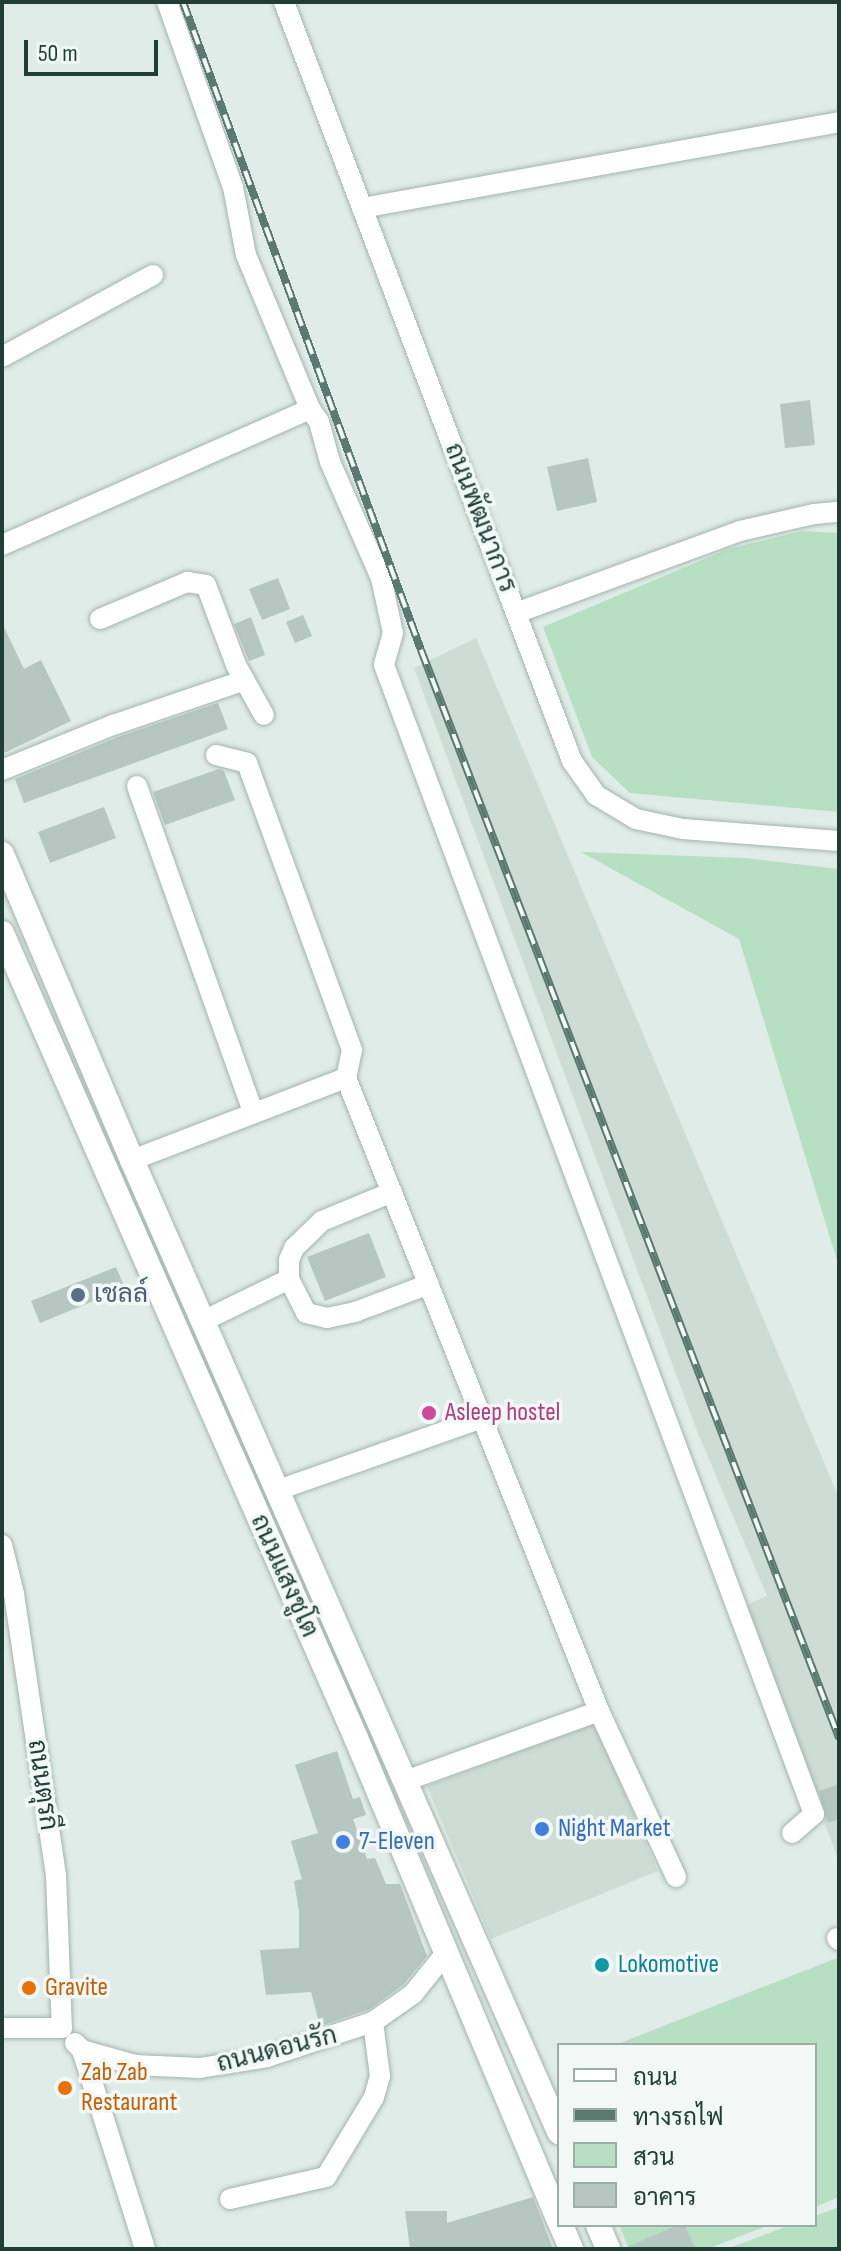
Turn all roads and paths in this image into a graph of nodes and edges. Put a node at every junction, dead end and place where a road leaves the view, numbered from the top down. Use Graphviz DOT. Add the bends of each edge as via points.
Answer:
graph roads {
  1 [pos="167,2"];
  2 [pos="284,2"];
  3 [pos="839,122"];
  4 [pos="362,208"];
  5 [pos="153,275"];
  6 [pos="2,357"];
  7 [pos="310,409"];
  8 [pos="839,512"];
  9 [pos="2,545"];
  10 [pos="516,613"];
  11 [pos="100,619"];
  12 [pos="245,680"];
  13 [pos="264,715"];
  14 [pos="216,755"];
  15 [pos="2,770"];
  16 [pos="137,786"];
  17 [pos="839,841"];
  18 [pos="2,854"];
  19 [pos="2,933"];
  20 [pos="346,1078"];
  21 [pos="253,1111"];
  22 [pos="132,1160"];
  23 [pos="103,1166"];
  24 [pos="392,1192"];
  25 [pos="289,1279"];
  26 [pos="429,1284"];
  27 [pos="203,1321"];
  28 [pos="246,1418"];
  29 [pos="483,1418"];
  30 [pos="218,1427"];
  31 [pos="278,1490"];
  32 [pos="2,1545"];
  33 [pos="599,1711"];
  34 [pos="405,1781"];
  35 [pos="792,1833"];
  36 [pos="676,1877"];
  37 [pos="445,1954"];
  38 [pos="373,2022"];
  39 [pos="2,2028"];
  40 [pos="62,2028"];
  41 [pos="82,2050"];
  42 [pos="557,2127"];
  43 [pos="230,2199"];
  44 [pos="557,2216"];
  45 [pos="562,2227"];
  46 [pos="599,2227"];
  47 [pos="145,2249"];
  48 [pos="571,2249"];
  49 [pos="608,2249"];
  1 -- 7 [label="street" via="233,187 246,255"];
  2 -- 4 [label="street, ถนนพัฒนาการ"];
  3 -- 4 [label="street"];
  4 -- 10 [label="street, ถนนพัฒนาการ"];
  5 -- 6 [label="street"];
  7 -- 9 [label="street"];
  7 -- 35 [label="street" via="381,578 393,633 384,665 814,1814"];
  8 -- 10 [label="street" via="740,531"];
  10 -- 17 [label="street, ถนนพัฒนาการ" via="572,761 596,795 636,819 683,829"];
  11 -- 12 [label="street" via="199,581 210,591"];
  12 -- 13 [label="street"];
  12 -- 15 [label="street"];
  14 -- 20 [label="street" via="247,763 352,1050"];
  16 -- 21 [label="street"];
  18 -- 22 [label="main road, ถนนแสงชูโต"];
  19 -- 23 [label="main road, ถนนแสงชูโต"];
  20 -- 21 [label="street"];
  20 -- 24 [label="street"];
  21 -- 22 [label="street"];
  22 -- 23 [label="main road"];
  22 -- 27 [label="main road, ถนนแสงชูโต"];
  23 -- 30 [label="main road, ถนนแสงชูโต"];
  24 -- 25 [label="street" via="322,1221 305,1234 289,1260"];
  24 -- 26 [label="street"];
  25 -- 26 [label="street" via="306,1313 327,1318"];
  25 -- 27 [label="street"];
  26 -- 29 [label="street"];
  27 -- 28 [label="main road, ถนนแสงชูโต"];
  28 -- 30 [label="main road"];
  28 -- 31 [label="main road, ถนนแสงชูโต"];
  29 -- 31 [label="street"];
  29 -- 33 [label="street"];
  30 -- 37 [label="main road, ถนนแสงชูโต"];
  31 -- 34 [label="main road, ถนนแสงชูโต"];
  32 -- 40 [label="street, ถนนตุรกี" via="56,1875"];
  33 -- 34 [label="street"];
  33 -- 36 [label="street"];
  34 -- 42 [label="main road, ถนนแสงชูโต"];
  37 -- 38 [label="street, ถนนดอนรัก" via="413,1994"];
  37 -- 44 [label="main road, ถนนแสงชูโต"];
  38 -- 41 [label="street, ถนนดอนรัก" via="267,2057 200,2068 135,2065"];
  38 -- 43 [label="street" via="380,2076 374,2097 326,2177"];
  39 -- 40 [label="street"];
  40 -- 41 [label="street"];
  41 -- 47 [label="street"];
  45 -- 48 [label="main road, ถนนแสงชูโต"];
  46 -- 49 [label="main road"];
}
